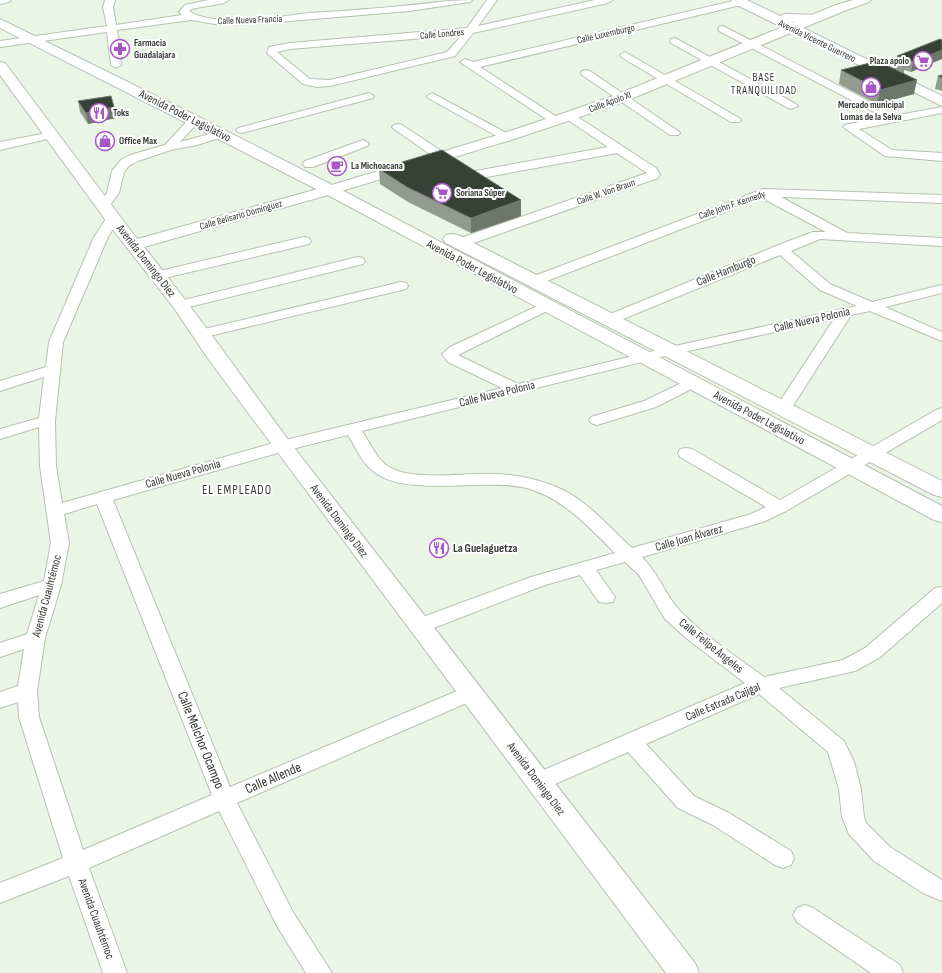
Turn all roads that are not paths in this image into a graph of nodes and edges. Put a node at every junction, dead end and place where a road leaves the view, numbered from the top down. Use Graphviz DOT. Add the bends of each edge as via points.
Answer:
graph roads {
  1 [pos="6,0"];
  2 [pos="110,0"];
  3 [pos="224,0"];
  4 [pos="467,0"];
  5 [pos="492,0"];
  6 [pos="608,0"];
  7 [pos="865,0"];
  8 [pos="0,1"];
  9 [pos="742,1"];
  10 [pos="0,11"];
  11 [pos="191,17"];
  12 [pos="817,18"];
  13 [pos="0,23"];
  14 [pos="792,24"];
  15 [pos="723,29"];
  16 [pos="470,31"];
  17 [pos="153,32"];
  18 [pos="112,34"];
  19 [pos="54,36"];
  20 [pos="34,39"];
  21 [pos="675,41"];
  22 [pos="0,44"];
  23 [pos="752,45"];
  24 [pos="451,54"];
  25 [pos="625,55"];
  26 [pos="710,62"];
  27 [pos="0,66"];
  28 [pos="471,66"];
  29 [pos="121,67"];
  30 [pos="586,73"];
  31 [pos="666,79"];
  32 [pos="150,83"];
  33 [pos="942,94"];
  34 [pos="369,96"];
  35 [pos="432,96"];
  36 [pos="621,98"];
  37 [pos="942,102"];
  38 [pos="792,106"];
  39 [pos="942,110"];
  40 [pos="880,111"];
  41 [pos="569,116"];
  42 [pos="194,120"];
  43 [pos="736,120"];
  44 [pos="556,121"];
  45 [pos="398,127"];
  46 [pos="242,130"];
  47 [pos="674,133"];
  48 [pos="221,134"];
  49 [pos="52,135"];
  50 [pos="506,137"];
  51 [pos="363,144"];
  52 [pos="0,146"];
  53 [pos="169,147"];
  54 [pos="618,149"];
  55 [pos="442,157"];
  56 [pos="942,157"];
  57 [pos="309,164"];
  58 [pos="470,176"];
  59 [pos="348,184"];
  60 [pos="483,184"];
  61 [pos="330,190"];
  62 [pos="763,193"];
  63 [pos="942,199"];
  64 [pos="520,209"];
  65 [pos="108,212"];
  66 [pos="533,217"];
  67 [pos="846,237"];
  68 [pos="304,240"];
  69 [pos="942,242"];
  70 [pos="460,243"];
  71 [pos="133,244"];
  72 [pos="780,249"];
  73 [pos="358,261"];
  74 [pos="156,276"];
  75 [pos="534,281"];
  76 [pos="401,286"];
  77 [pos="942,289"];
  78 [pos="181,305"];
  79 [pos="546,306"];
  80 [pos="870,307"];
  81 [pos="846,312"];
  82 [pos="608,320"];
  83 [pos="201,334"];
  84 [pos="942,337"];
  85 [pos="670,351"];
  86 [pos="644,358"];
  87 [pos="52,370"];
  88 [pos="692,383"];
  89 [pos="0,386"];
  90 [pos="517,389"];
  91 [pos="782,409"];
  92 [pos="942,412"];
  93 [pos="597,420"];
  94 [pos="47,421"];
  95 [pos="353,429"];
  96 [pos="0,434"];
  97 [pos="283,446"];
  98 [pos="686,453"];
  99 [pos="872,453"];
  100 [pos="851,466"];
  101 [pos="942,490"];
  102 [pos="103,497"];
  103 [pos="780,507"];
  104 [pos="54,510"];
  105 [pos="942,515"];
  106 [pos="629,555"];
  107 [pos="585,568"];
  108 [pos="52,585"];
  109 [pos="942,593"];
  110 [pos="606,597"];
  111 [pos="0,601"];
  112 [pos="419,626"];
  113 [pos="35,638"];
  114 [pos="0,650"];
  115 [pos="761,685"];
  116 [pos="27,691"];
  117 [pos="471,693"];
  118 [pos="0,700"];
  119 [pos="632,742"];
  120 [pos="538,782"];
  121 [pos="224,799"];
  122 [pos="784,858"];
  123 [pos="76,863"];
  124 [pos="942,891"];
  125 [pos="0,893"];
  126 [pos="805,915"];
  127 [pos="113,972"];
  128 [pos="320,973"];
  129 [pos="684,973"];
  130 [pos="891,973"];
  1 -- 8 [label="street"];
  2 -- 18 [label="street" via="108,7"];
  3 -- 11 [label="street" via="188,7 184,12"];
  4 -- 11 [label="street, Calle Nueva Francia" via="419,8 238,22"];
  5 -- 16 [label="street"];
  6 -- 16 [label="street, Calle Londres"];
  7 -- 12 [label="street"];
  9 -- 14 [label="main road, Avenida Vicente Guerrero"];
  9 -- 28 [label="street, Calle Luxemburgo"];
  10 -- 19 [label="main road"];
  11 -- 18 [label="street, Calle Nueva Francia"];
  12 -- 14 [label="main road"];
  13 -- 20 [label="main road, Avenida Poder Legislativo"];
  14 -- 23 [label="street, Calle Apolo XI"];
  14 -- 33 [label="main road, Avenida Vicente Guerrero"];
  14 -- 37 [label="main road, Avenida Vicente Guerrero"];
  15 -- 23 [label="street"];
  16 -- 24 [label="street"];
  16 -- 24 [label="street, Calle Londres" via="270,46 275,56 307,82 317,84"];
  17 -- 18 [label="street"];
  18 -- 19 [label="street, Calle Nueva Francia"];
  18 -- 29 [label="street"];
  19 -- 20 [label="street, Calle Nueva Francia"];
  19 -- 29 [label="main road"];
  20 -- 22 [label="street, Calle Nueva Francia"];
  20 -- 42 [label="main road, Avenida Poder Legislativo"];
  21 -- 26 [label="street"];
  23 -- 26 [label="street, Calle Apolo XI"];
  23 -- 40 [label="street"];
  24 -- 28 [label="street"];
  25 -- 31 [label="street"];
  26 -- 31 [label="street, Calle Apolo XI"];
  26 -- 38 [label="street"];
  27 -- 49 [label="street, Avenida Domingo Diez"];
  28 -- 44 [label="street"];
  30 -- 36 [label="street"];
  31 -- 36 [label="street, Calle Apolo XI"];
  31 -- 43 [label="street"];
  32 -- 46 [label="main road, Avenida Poder Legislativo"];
  34 -- 46 [label="street"];
  35 -- 50 [label="street"];
  36 -- 41 [label="street, Calle Apolo XI"];
  36 -- 47 [label="street"];
  39 -- 56 [label="street" via="849,127 889,153"];
  41 -- 44 [label="street, Calle Apolo XI"];
  41 -- 54 [label="street, Calle W. Von Braun"];
  42 -- 48 [label="main road, Avenida Poder Legislativo"];
  42 -- 53 [label="street"];
  44 -- 50 [label="street, Calle Apolo XI"];
  45 -- 55 [label="street"];
  46 -- 57 [label="main road, Avenida Poder Legislativo"];
  48 -- 53 [label="street, Avenida Cuauhtémoc"];
  48 -- 61 [label="main road, Avenida Poder Legislativo"];
  49 -- 52 [label="street"];
  49 -- 65 [label="street, Avenida Domingo Diez"];
  50 -- 55 [label="street, Calle Apolo XI"];
  51 -- 57 [label="street"];
  53 -- 65 [label="street, Avenida Cuauhtémoc" via="125,163 118,171"];
  54 -- 58 [label="street"];
  54 -- 66 [label="street, Calle W. Von Braun" via="654,174"];
  55 -- 58 [label="street"];
  55 -- 59 [label="street, Calle Apolo XI"];
  57 -- 59 [label="main road, Avenida Poder Legislativo"];
  58 -- 60 [label="street"];
  59 -- 61 [label="street, Calle Belisario Domínguez"];
  59 -- 70 [label="main road, Avenida Poder Legislativo"];
  61 -- 71 [label="street, Calle Belisario Domínguez"];
  61 -- 79 [label="main road, Avenida Poder Legislativo"];
  62 -- 63 [label="street, Calle John F. Kennedy"];
  62 -- 67 [label="street, Calle Hamburgo"];
  62 -- 75 [label="street, Calle John F. Kennedy"];
  64 -- 66 [label="street"];
  65 -- 71 [label="street, Avenida Domingo Diez"];
  65 -- 87 [label="street, Avenida Cuauhtémoc" via="101,237 56,342"];
  66 -- 70 [label="street, Calle W. Von Braun"];
  67 -- 69 [label="street, Calle Hamburgo"];
  67 -- 72 [label="street, Calle Hamburgo" via="818,235"];
  68 -- 74 [label="street"];
  70 -- 75 [label="main road, Avenida Poder Legislativo"];
  71 -- 74 [label="street, Avenida Domingo Diez"];
  72 -- 80 [label="street" via="825,287"];
  72 -- 82 [label="street, Calle Hamburgo"];
  73 -- 78 [label="street"];
  74 -- 78 [label="street, Avenida Domingo Diez"];
  75 -- 82 [label="main road, Avenida Poder Legislativo"];
  76 -- 83 [label="street"];
  77 -- 80 [label="street, Calle Nueva Polonia"];
  78 -- 83 [label="street, Avenida Domingo Diez"];
  79 -- 86 [label="main road, Avenida Poder Legislativo"];
  79 -- 90 [label="street" via="449,354 453,359"];
  80 -- 81 [label="street, Calle Nueva Polonia"];
  80 -- 84 [label="street"];
  81 -- 85 [label="street, Calle Nueva Polonia"];
  81 -- 91 [label="street"];
  82 -- 85 [label="main road, Avenida Poder Legislativo"];
  83 -- 97 [label="street, Avenida Domingo Diez"];
  85 -- 86 [label="street, Calle Nueva Polonia"];
  85 -- 91 [label="main road, Avenida Poder Legislativo"];
  86 -- 88 [label="main road, Avenida Poder Legislativo"];
  86 -- 90 [label="street, Calle Nueva Polonia"];
  87 -- 89 [label="street"];
  87 -- 94 [label="street, Avenida Cuauhtémoc"];
  88 -- 93 [label="street" via="650,404"];
  88 -- 100 [label="main road, Avenida Poder Legislativo"];
  90 -- 95 [label="street, Calle Nueva Polonia"];
  91 -- 99 [label="main road, Avenida Poder Legislativo"];
  92 -- 99 [label="street, Calle Juan Álvarez"];
  94 -- 96 [label="street"];
  94 -- 104 [label="street, Avenida Cuauhtémoc" via="48,466"];
  95 -- 97 [label="street, Calle Nueva Polonia"];
  95 -- 106 [label="street, Calle Felipe Ángeles" via="372,461 383,471 402,478 498,479 524,482 549,490 587,515"];
  97 -- 102 [label="street, Calle Nueva Polonia"];
  97 -- 112 [label="street, Avenida Domingo Diez"];
  98 -- 103 [label="street"];
  99 -- 100 [label="street, Calle Juan Álvarez"];
  99 -- 101 [label="main road, Avenida Poder Legislativo"];
  100 -- 103 [label="street, Calle Juan Álvarez"];
  100 -- 105 [label="main road, Avenida Poder Legislativo"];
  102 -- 104 [label="street, Calle Nueva Polonia"];
  102 -- 121 [label="street, Calle Melchor Ocampo"];
  103 -- 106 [label="street, Calle Juan Álvarez" via="757,518"];
  104 -- 108 [label="street, Avenida Cuauhtémoc" via="60,543"];
  106 -- 107 [label="street, Calle Juan Álvarez"];
  106 -- 115 [label="street, Calle Felipe Ángeles" via="645,571 672,614 693,634"];
  107 -- 110 [label="street"];
  107 -- 112 [label="street, Calle Juan Álvarez" via="538,581"];
  108 -- 111 [label="street"];
  108 -- 113 [label="street, Avenida Cuauhtémoc"];
  109 -- 115 [label="street, Calle Estrada Cajigal" via="872,653 848,666"];
  112 -- 117 [label="street, Avenida Domingo Diez"];
  113 -- 114 [label="street"];
  113 -- 116 [label="street, Avenida Cuauhtémoc"];
  115 -- 119 [label="street, Calle Estrada Cajigal"];
  115 -- 124 [label="street, Calle Felipe Ángeles" via="837,747 850,789 857,828 882,854"];
  116 -- 118 [label="street"];
  116 -- 123 [label="street, Avenida Cuauhtémoc" via="29,717"];
  117 -- 120 [label="street, Avenida Domingo Diez"];
  117 -- 121 [label="street, Calle Allende"];
  119 -- 120 [label="street, Calle Estrada Cajigal"];
  119 -- 122 [label="street" via="686,802 721,818"];
  120 -- 129 [label="street, Avenida Domingo Diez"];
  121 -- 123 [label="street, Calle Allende"];
  121 -- 128 [label="street, Calle Melchor Ocampo" via="285,919"];
  123 -- 125 [label="street, Calle Allende"];
  123 -- 127 [label="street, Avenida Cuauhtémoc"];
  126 -- 130 [label="street"];
}
